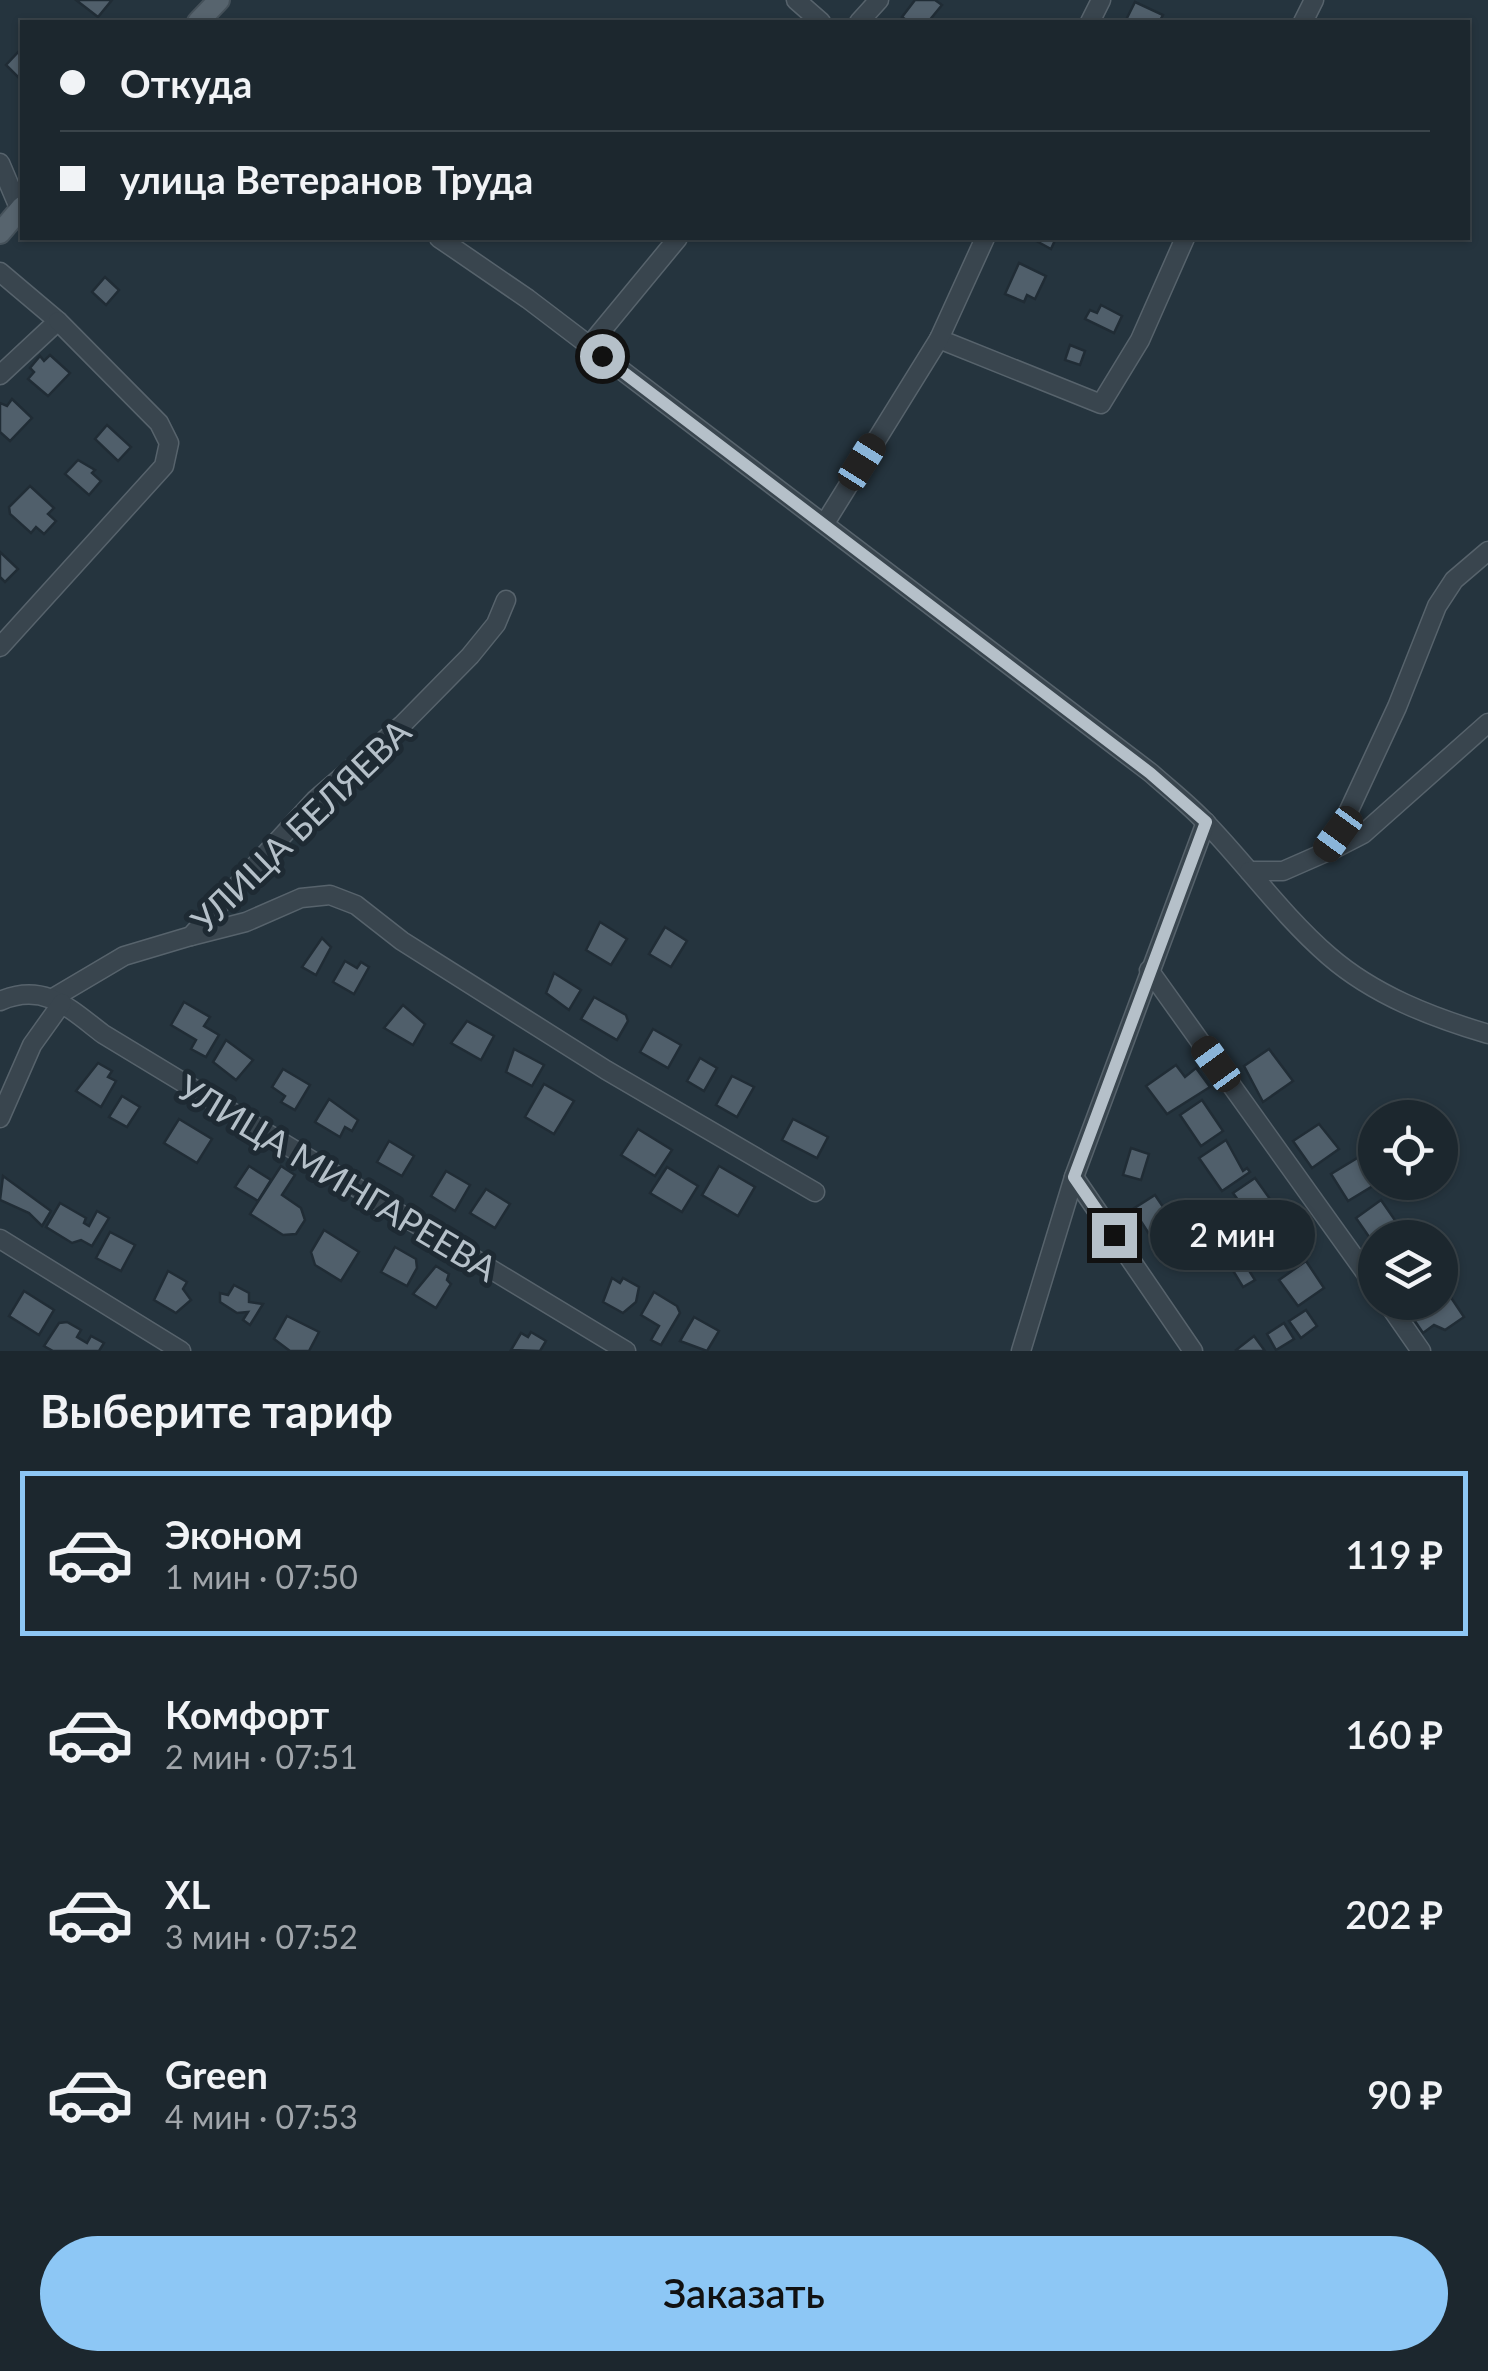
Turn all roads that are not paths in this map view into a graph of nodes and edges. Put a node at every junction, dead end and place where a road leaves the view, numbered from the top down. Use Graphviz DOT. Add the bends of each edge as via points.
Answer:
graph roads {
  1 [pos="219,0"];
  2 [pos="796,0"];
  3 [pos="879,0"];
  4 [pos="200,20"];
  5 [pos="819,20"];
  6 [pos="862,20"];
  7 [pos="0,162"];
  8 [pos="20,207"];
  9 [pos="20,210"];
  10 [pos="0,233"];
  11 [pos="441,240"];
  12 [pos="676,240"];
  13 [pos="984,240"];
  14 [pos="1183,240"];
  15 [pos="0,272"];
  16 [pos="58,321"];
  17 [pos="939,338"];
  18 [pos="589,346"];
  19 [pos="0,375"];
  20 [pos="824,524"];
  21 [pos="1488,551"];
  22 [pos="506,600"];
  23 [pos="0,647"];
  24 [pos="1488,723"];
  25 [pos="1206,822"];
  26 [pos="1324,853"];
  27 [pos="1249,871"];
  28 [pos="191,936"];
  29 [pos="1148,970"];
  30 [pos="58,1000"];
  31 [pos="0,1002"];
  32 [pos="1488,1034"];
  33 [pos="0,1118"];
  34 [pos="1074,1177"];
  35 [pos="815,1192"];
  36 [pos="0,1239"];
  37 [pos="1358,1262"];
  38 [pos="1399,1320"];
  39 [pos="181,1351"];
  40 [pos="626,1351"];
  41 [pos="1021,1351"];
  42 [pos="1193,1351"];
  43 [pos="1421,1351"];
  1 -- 4 [label="main road"];
  2 -- 5 [label="street"];
  3 -- 6 [label="street"];
  7 -- 8 [label="street"];
  9 -- 10 [label="main road"];
  11 -- 18 [label="street"];
  12 -- 18 [label="street"];
  13 -- 17 [label="street"];
  14 -- 17 [label="street" via="1140,340 1100,404"];
  15 -- 16 [label="street"];
  16 -- 19 [label="street"];
  16 -- 23 [label="street" via="159,423 168,444 164,466"];
  17 -- 20 [label="street"];
  18 -- 20 [label="street"];
  20 -- 25 [label="street"];
  21 -- 26 [label="street" via="1436,606 1397,707"];
  22 -- 28 [label="street, УЛИЦА БЕЛЯЕВА" via="470,656 315,800"];
  24 -- 26 [label="street" via="1364,834"];
  25 -- 27 [label="street"];
  25 -- 29 [label="street"];
  26 -- 27 [label="street" via="1283,871"];
  27 -- 32 [label="street" via="1330,957 1371,986"];
  28 -- 30 [label="street, УЛИЦА БЕЛЯЕВА" via="124,956"];
  28 -- 35 [label="street" via="300,898 330,895 356,905 503,1006"];
  29 -- 34 [label="street"];
  29 -- 37 [label="street"];
  30 -- 31 [label="street" via="20,992"];
  30 -- 33 [label="street, УЛИЦА БЕЛЯЕВА"];
  30 -- 40 [label="street, УЛИЦА МИНГАРЕЕВА" via="103,1034"];
  34 -- 41 [label="street"];
  34 -- 42 [label="street"];
  36 -- 39 [label="street"];
  38 -- 43 [label="street"];
}
